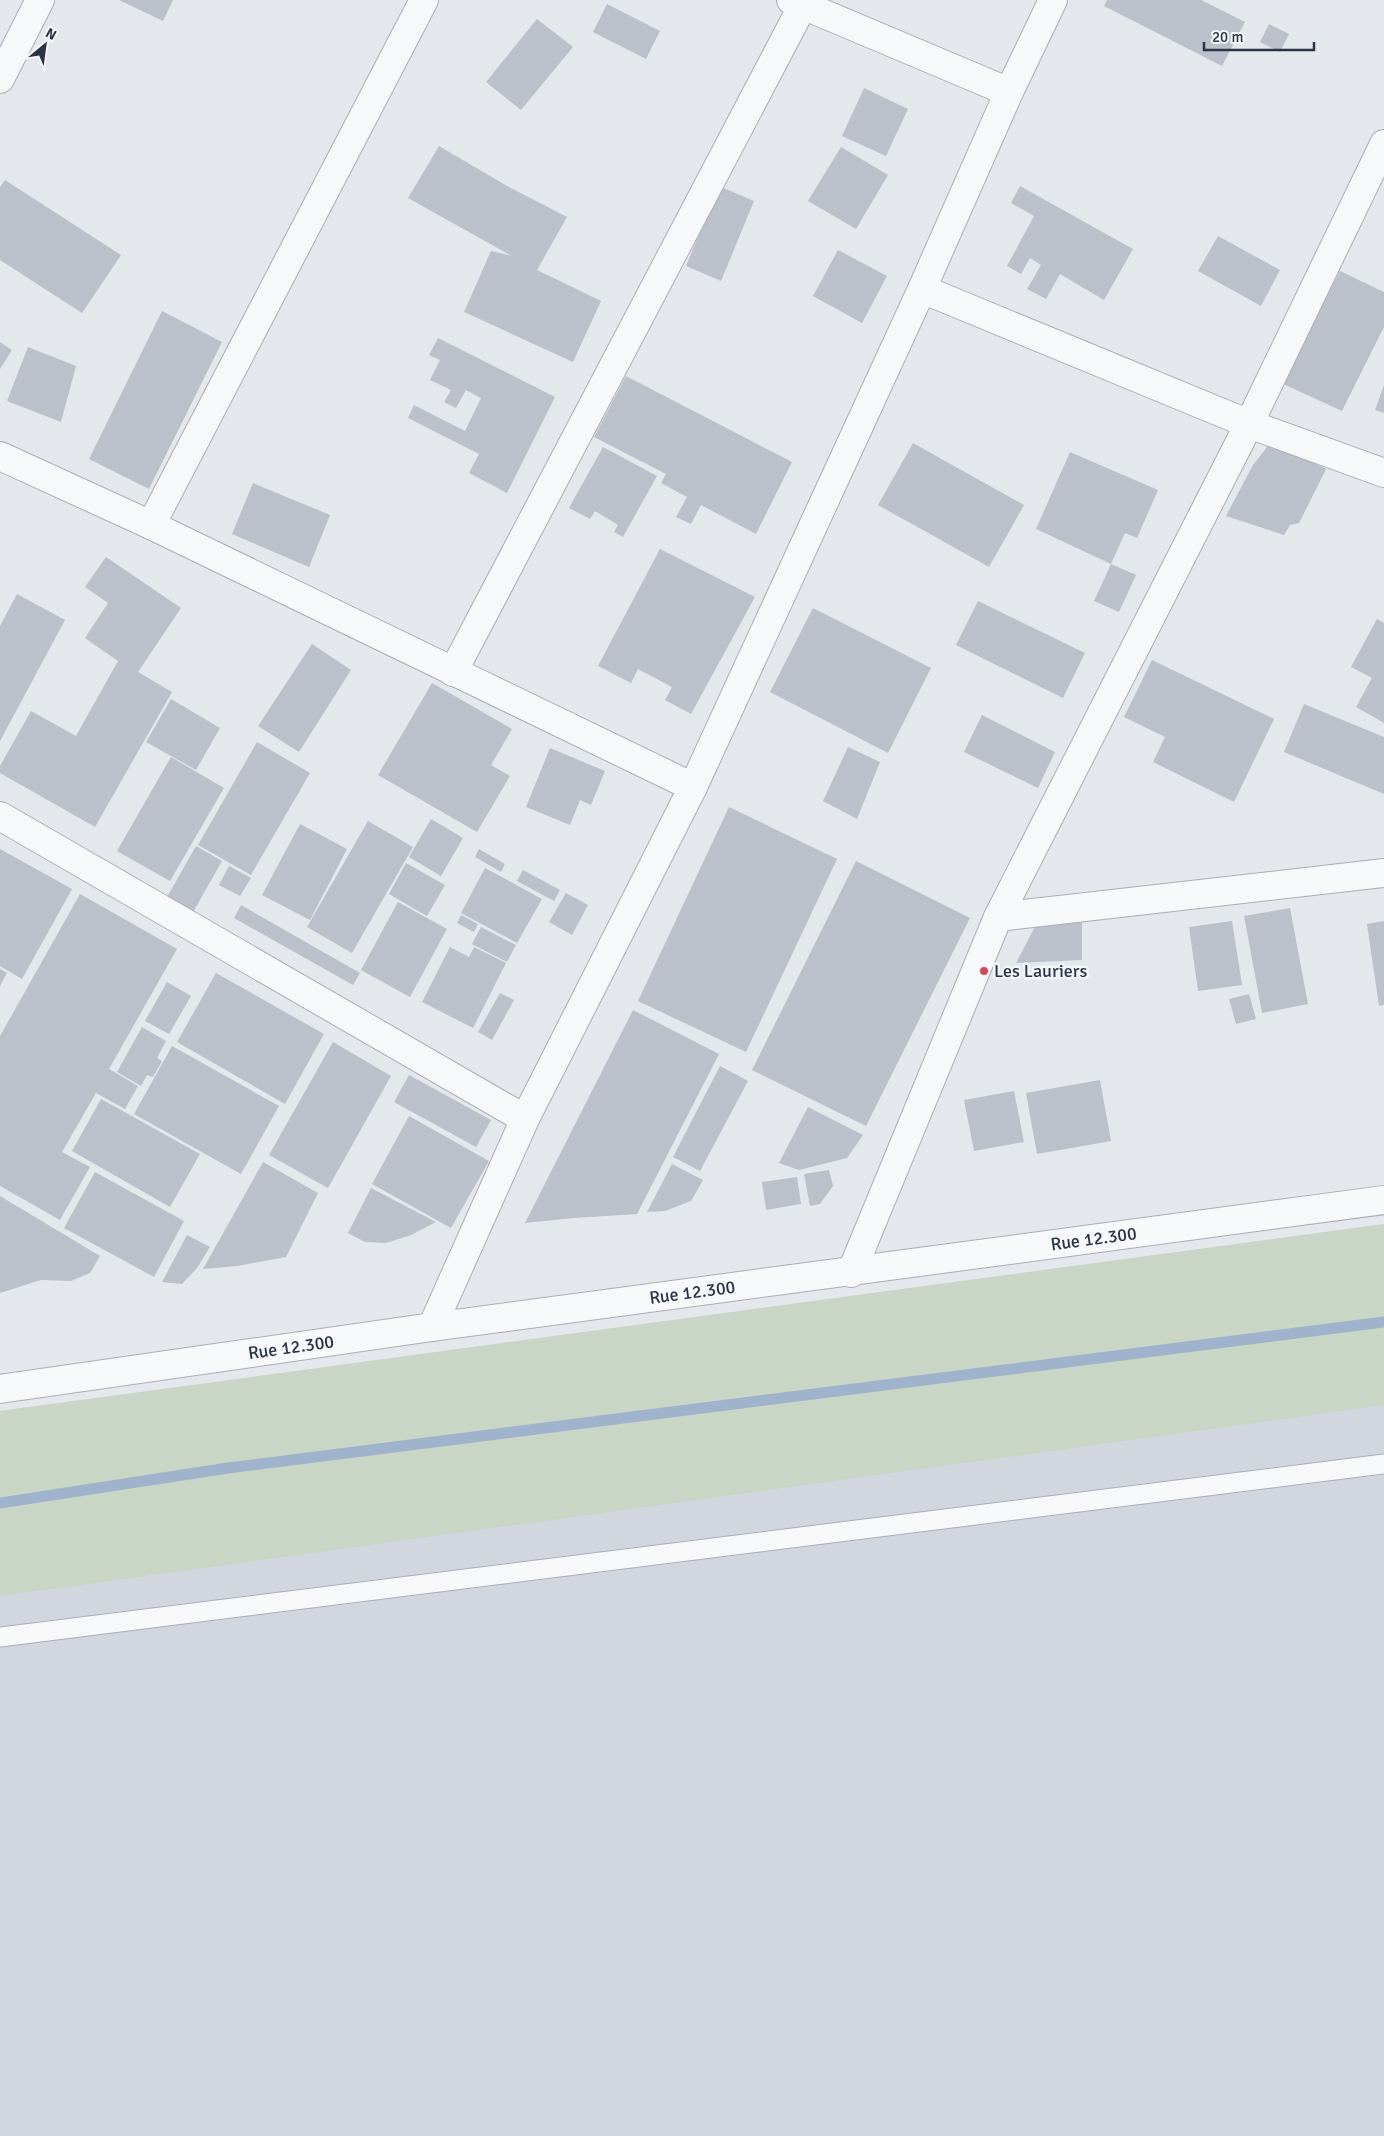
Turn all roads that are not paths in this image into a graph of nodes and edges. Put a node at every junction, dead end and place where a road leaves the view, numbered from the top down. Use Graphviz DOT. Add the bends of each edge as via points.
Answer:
graph roads {
  1 [pos="40,0"];
  2 [pos="424,0"];
  3 [pos="1053,0"];
  4 [pos="797,3"];
  5 [pos="0,79"];
  6 [pos="1009,92"];
  7 [pos="1384,144"];
  8 [pos="922,289"];
  9 [pos="1249,424"];
  10 [pos="0,456"];
  11 [pos="1384,473"];
  12 [pos="152,525"];
  13 [pos="453,672"];
  14 [pos="693,787"];
  15 [pos="0,816"];
  16 [pos="1384,873"];
  17 [pos="998,916"];
  18 [pos="525,1119"];
  19 [pos="1384,1200"];
  20 [pos="851,1273"];
  21 [pos="432,1327"];
  22 [pos="0,1389"];
  23 [pos="1384,1464"];
  24 [pos="0,1637"];
  1 -- 5 [label="street"];
  2 -- 12 [label="street"];
  3 -- 6 [label="street"];
  4 -- 6 [label="street"];
  4 -- 13 [label="street"];
  6 -- 8 [label="street"];
  7 -- 9 [label="street"];
  8 -- 9 [label="street"];
  8 -- 14 [label="street"];
  9 -- 11 [label="street"];
  9 -- 17 [label="street"];
  10 -- 12 [label="street"];
  12 -- 13 [label="street"];
  13 -- 14 [label="street"];
  14 -- 18 [label="street"];
  15 -- 18 [label="street"];
  16 -- 17 [label="street"];
  17 -- 20 [label="street"];
  18 -- 21 [label="street"];
  19 -- 20 [label="street, Rue 12.300"];
  20 -- 21 [label="street, Rue 12.300"];
  21 -- 22 [label="street, Rue 12.300"];
  23 -- 24 [label="lane"];
}
